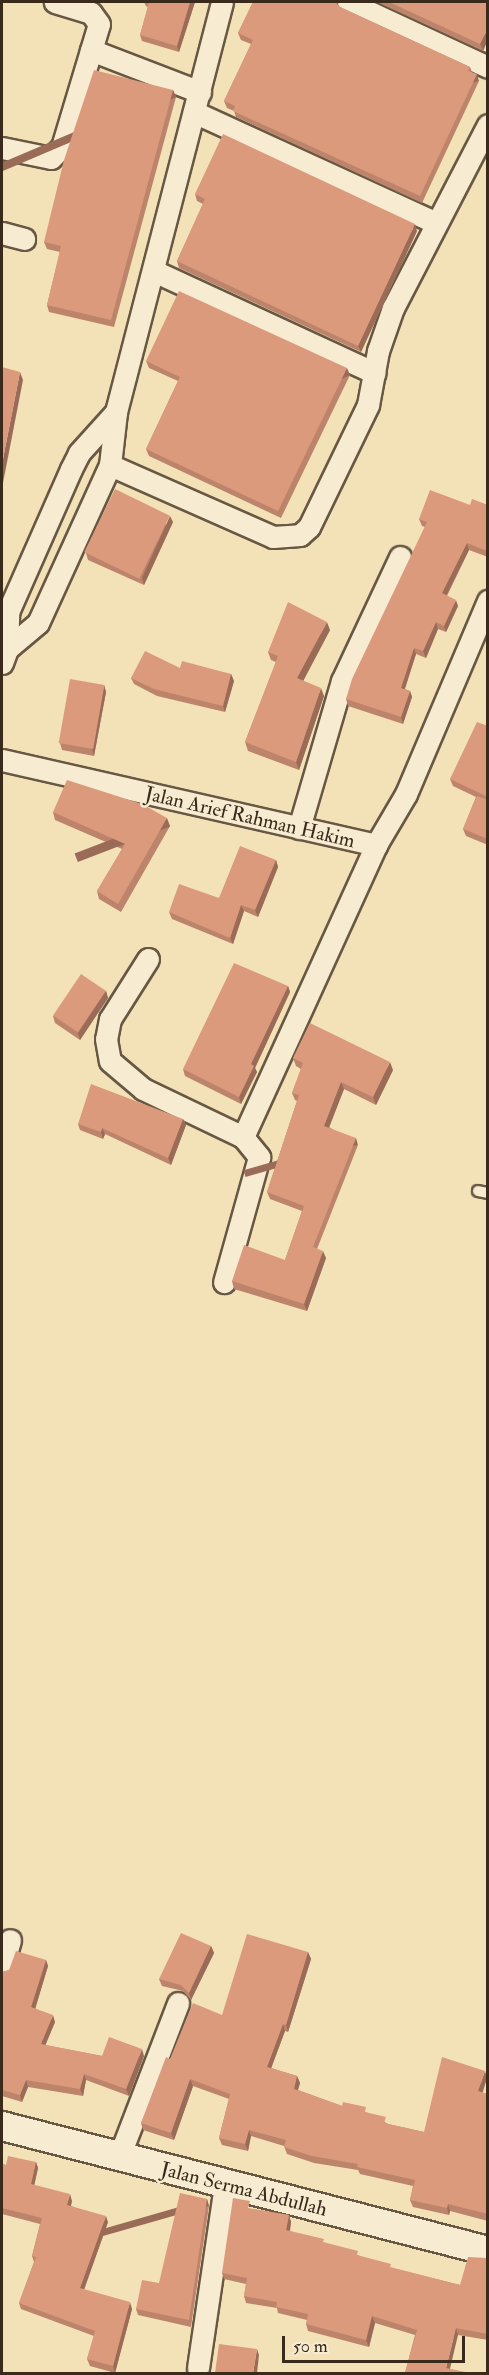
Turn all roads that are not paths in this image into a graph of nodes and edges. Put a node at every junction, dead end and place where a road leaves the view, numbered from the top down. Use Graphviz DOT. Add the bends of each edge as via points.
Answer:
graph roads {
  1 [pos="55,2"];
  2 [pos="222,2"];
  3 [pos="348,2"];
  4 [pos="91,50"];
  5 [pos="488,67"];
  6 [pos="197,102"];
  7 [pos="488,125"];
  8 [pos="2,148"];
  9 [pos="436,223"];
  10 [pos="2,233"];
  11 [pos="24,239"];
  12 [pos="154,271"];
  13 [pos="375,374"];
  14 [pos="116,412"];
  15 [pos="71,469"];
  16 [pos="106,473"];
  17 [pos="400,557"];
  18 [pos="488,601"];
  19 [pos="4,656"];
  20 [pos="2,760"];
  21 [pos="299,828"];
  22 [pos="376,845"];
  23 [pos="148,959"];
  24 [pos="243,1137"];
  25 [pos="224,1282"];
  26 [pos="10,1940"];
  27 [pos="2,1968"];
  28 [pos="178,2002"];
  29 [pos="2,2126"];
  30 [pos="119,2157"];
  31 [pos="225,2185"];
  32 [pos="488,2251"];
  33 [pos="198,2368"];
  1 -- 4 [label="street" via="96,16 99,24"];
  2 -- 6 [label="street"];
  3 -- 5 [label="street"];
  4 -- 6 [label="street"];
  4 -- 8 [label="street" via="59,153 51,158 35,157"];
  6 -- 9 [label="street"];
  6 -- 12 [label="street"];
  7 -- 9 [label="street"];
  9 -- 13 [label="street" via="393,308"];
  10 -- 11 [label="street"];
  12 -- 13 [label="street"];
  12 -- 14 [label="street"];
  13 -- 16 [label="street" via="357,432 318,515 300,535 273,537"];
  14 -- 15 [label="street" via="79,453"];
  14 -- 16 [label="street"];
  15 -- 16 [label="street"];
  15 -- 19 [label="street" via="8,612"];
  16 -- 19 [label="street" via="38,623"];
  17 -- 21 [label="street" via="342,681"];
  18 -- 22 [label="street, Jalan Arief Rahman Hakim" via="406,794"];
  20 -- 21 [label="street, Jalan Arief Rahman Hakim"];
  21 -- 22 [label="street, Jalan Arief Rahman Hakim"];
  22 -- 24 [label="street"];
  23 -- 24 [label="street" via="110,1019 106,1039 110,1061 143,1089"];
  24 -- 25 [label="street" via="259,1157 258,1170"];
  26 -- 27 [label="street"];
  28 -- 30 [label="street"];
  29 -- 30 [label="main road, Jalan Serma Abdullah"];
  30 -- 31 [label="main road, Jalan Serma Abdullah"];
  31 -- 32 [label="main road, Jalan Serma Abdullah"];
  31 -- 33 [label="street"];
}
